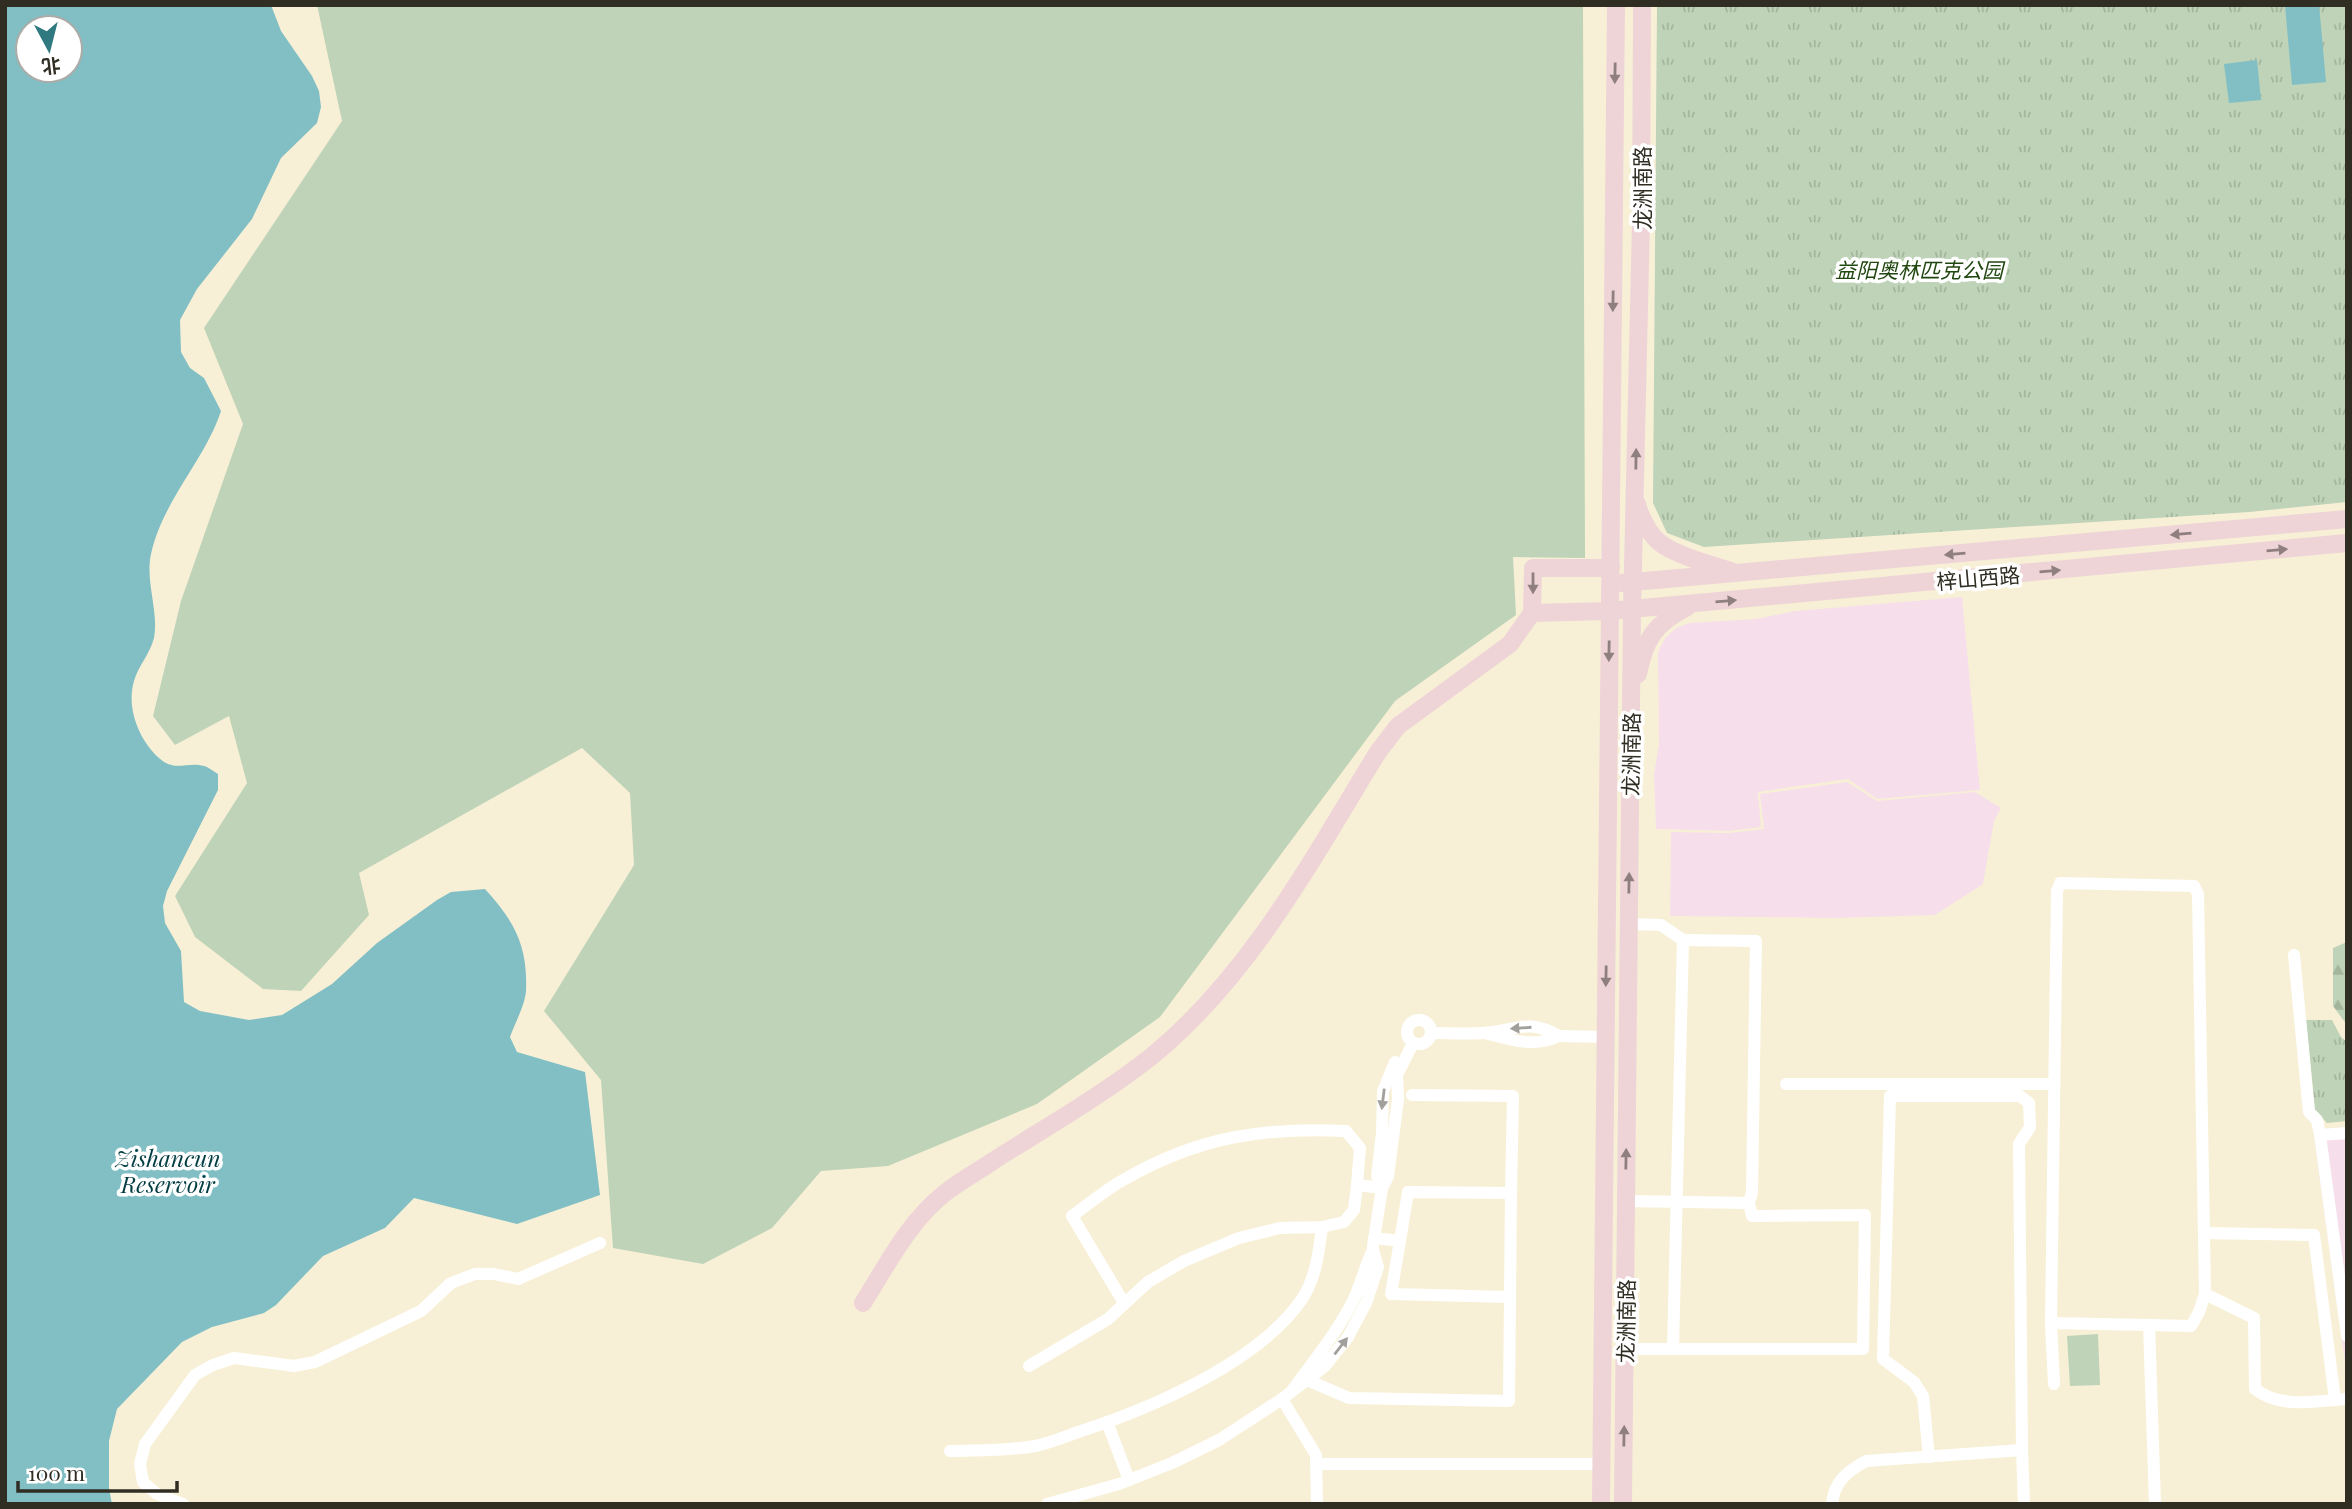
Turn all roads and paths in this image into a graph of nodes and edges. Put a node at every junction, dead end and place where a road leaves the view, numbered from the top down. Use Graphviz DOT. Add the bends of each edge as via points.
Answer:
graph roads {
  1 [pos="1616,5"];
  2 [pos="1642,5"];
  3 [pos="1635,495"];
  4 [pos="2347,519"];
  5 [pos="2347,543"];
  6 [pos="1738,573"];
  7 [pos="1611,576"];
  8 [pos="1633,583"];
  9 [pos="1695,604"];
  10 [pos="1632,609"];
  11 [pos="1609,611"];
  12 [pos="1532,613"];
  13 [pos="1631,708"];
  14 [pos="1629,924"];
  15 [pos="1683,940"];
  16 [pos="2294,955"];
  17 [pos="1431,1032"];
  18 [pos="1605,1037"];
  19 [pos="1411,1040"];
  20 [pos="1786,1084"];
  21 [pos="2054,1084"];
  22 [pos="1412,1095"];
  23 [pos="2347,1133"];
  24 [pos="2320,1136"];
  25 [pos="1357,1185"];
  26 [pos="1382,1188"];
  27 [pos="1511,1193"];
  28 [pos="1626,1201"];
  29 [pos="1677,1202"];
  30 [pos="1749,1203"];
  31 [pos="1322,1227"];
  32 [pos="2204,1233"];
  33 [pos="1400,1241"];
  34 [pos="600,1243"];
  35 [pos="1374,1244"];
  36 [pos="2205,1294"];
  37 [pos="1510,1297"];
  38 [pos="863,1303"];
  39 [pos="1124,1303"];
  40 [pos="2052,1323"];
  41 [pos="2149,1325"];
  42 [pos="2347,1336"];
  43 [pos="1625,1349"];
  44 [pos="1673,1349"];
  45 [pos="1029,1366"];
  46 [pos="1307,1380"];
  47 [pos="2054,1384"];
  48 [pos="1286,1395"];
  49 [pos="2341,1400"];
  50 [pos="1107,1422"];
  51 [pos="2022,1450"];
  52 [pos="950,1451"];
  53 [pos="1929,1457"];
  54 [pos="1316,1464"];
  55 [pos="1601,1464"];
  56 [pos="1129,1480"];
  57 [pos="1055,1503"];
  58 [pos="183,1504"];
  59 [pos="1317,1504"];
  60 [pos="1601,1504"];
  61 [pos="1623,1504"];
  62 [pos="1832,1504"];
  63 [pos="2024,1504"];
  64 [pos="2155,1504"];
  1 -- 7 [label="main road, 龙洲南路, one-way"];
  3 -- 2 [label="main road, 龙洲南路, one-way"];
  3 -- 6 [label="main road" via="1640,515 1659,542"];
  3 -- 8 [label="main road, 龙洲南路"];
  4 -- 6 [label="main road, 梓山西路, one-way"];
  9 -- 5 [label="main road, 梓山西路, one-way"];
  6 -- 8 [label="main road, 梓山西路"];
  7 -- 8 [label="main road, 梓山西路"];
  7 -- 11 [label="main road, 龙洲南路"];
  7 -- 12 [label="main road, 梓山西路, one-way" via="1533,568"];
  8 -- 10 [label="main road, 龙洲南路"];
  9 -- 10 [label="main road, 梓山西路"];
  9 -- 13 [label="main road" via="1653,631 1641,659"];
  10 -- 11 [label="main road, 梓山西路"];
  10 -- 13 [label="main road, 龙洲南路"];
  11 -- 12 [label="main road, 梓山西路"];
  11 -- 18 [label="main road, 龙洲南路, one-way"];
  12 -- 38 [label="main road" via="1510,644 1398,726 1269,925 1199,1014 1151,1056 944,1193 917,1219"];
  14 -- 13 [label="main road, 龙洲南路, one-way"];
  14 -- 15 [label="street" via="1661,925"];
  28 -- 14 [label="main road, 龙洲南路, one-way"];
  15 -- 29 [label="street"];
  15 -- 30 [label="street" via="1756,941"];
  16 -- 24 [label="street" via="2309,1112 2317,1119"];
  17 -- 18 [label="street" via="1485,1033 1520,1042 1545,1042 1559,1036"];
  17 -- 19 [label="street" via="1425,1043"];
  17 -- 19 [label="street" via="1429,1025 1417,1021 1410,1025"];
  18 -- 55 [label="main road, 龙洲南路"];
  19 -- 26 [label="street" via="1383,1091 1377,1176"];
  20 -- 21 [label="street"];
  21 -- 32 [label="street" via="2060,883 2194,886 2198,894"];
  21 -- 40 [label="street"];
  22 -- 27 [label="street" via="1513,1096"];
  23 -- 24 [label="street"];
  24 -- 42 [label="street"];
  25 -- 26 [label="street"];
  25 -- 31 [label="street" via="1354,1210 1344,1222"];
  25 -- 39 [label="street" via="1360,1148 1346,1131 1301,1129 1231,1136 1177,1153 1123,1180 1072,1216"];
  26 -- 35 [label="street"];
  27 -- 33 [label="street" via="1408,1192"];
  27 -- 37 [label="street"];
  28 -- 29 [label="street"];
  28 -- 43 [label="main road, 龙洲南路"];
  29 -- 30 [label="street"];
  29 -- 44 [label="street"];
  30 -- 44 [label="street" via="1752,1216 1865,1214 1863,1349"];
  31 -- 39 [label="street" via="1280,1228 1223,1244 1148,1282"];
  31 -- 50 [label="street" via="1318,1260 1303,1298 1274,1330 1245,1355 1169,1396"];
  32 -- 36 [label="street"];
  32 -- 49 [label="street" via="2314,1235"];
  33 -- 35 [label="street"];
  33 -- 37 [label="street" via="1391,1294"];
  34 -- 58 [label="street" via="518,1279 475,1274 451,1283 421,1311 315,1362 294,1366 234,1358 195,1376 145,1444 140,1464 143,1482 157,1494"];
  46 -- 35 [label="street, one-way" via="1348,1337 1366,1303 1378,1267"];
  35 -- 48 [label="street" via="1336,1332"];
  36 -- 41 [label="street" via="2191,1326"];
  36 -- 49 [label="street" via="2253,1318 2255,1389 2265,1397 2280,1402"];
  37 -- 46 [label="street" via="1509,1401 1349,1398"];
  39 -- 45 [label="street" via="1108,1319"];
  40 -- 41 [label="street"];
  40 -- 47 [label="street"];
  41 -- 64 [label="street"];
  43 -- 44 [label="street"];
  61 -- 43 [label="main road, 龙洲南路, one-way"];
  46 -- 48 [label="street"];
  48 -- 54 [label="street" via="1316,1455"];
  48 -- 56 [label="street" via="1219,1440"];
  50 -- 52 [label="street" via="1036,1446"];
  50 -- 56 [label="street"];
  51 -- 53 [label="street"];
  51 -- 53 [label="street" via="2019,1144 2030,1127 2029,1103 2020,1096 1890,1096 1883,1360 1914,1382 1923,1396"];
  51 -- 63 [label="street"];
  53 -- 62 [label="street" via="1866,1461 1849,1470 1837,1484"];
  54 -- 55 [label="street"];
  54 -- 59 [label="street"];
  55 -- 60 [label="main road, 龙洲南路"];
  56 -- 57 [label="street"];
}
